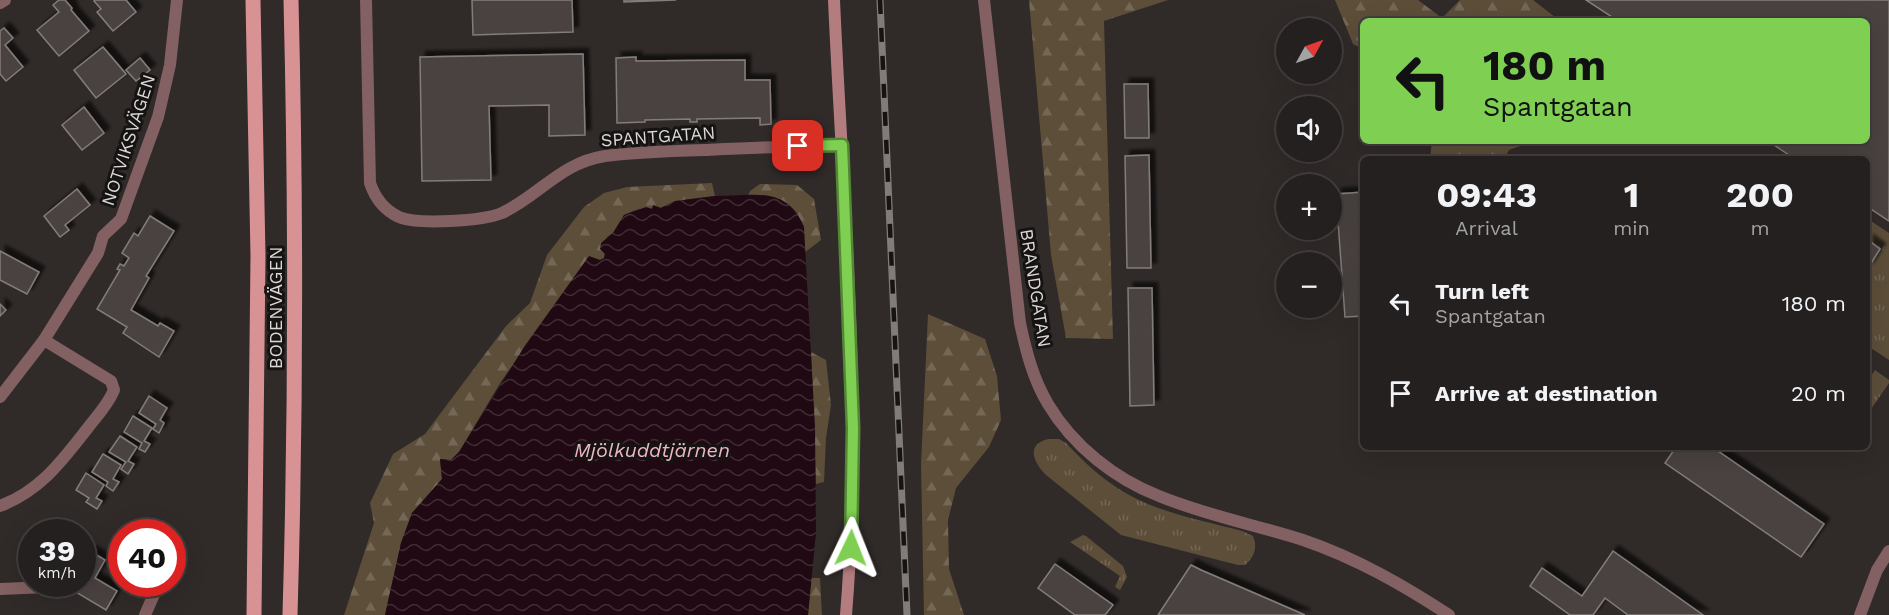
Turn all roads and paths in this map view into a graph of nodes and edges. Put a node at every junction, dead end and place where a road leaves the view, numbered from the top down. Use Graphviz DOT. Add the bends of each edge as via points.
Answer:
graph roads {
  1 [pos="5,0"];
  2 [pos="177,0"];
  3 [pos="253,0"];
  4 [pos="291,0"];
  5 [pos="366,0"];
  6 [pos="834,0"];
  7 [pos="984,0"];
  8 [pos="0,3"];
  9 [pos="842,145"];
  10 [pos="44,340"];
  11 [pos="0,397"];
  12 [pos="0,506"];
  13 [pos="1889,551"];
  14 [pos="18,588"];
  15 [pos="0,589"];
  16 [pos="153,597"];
  17 [pos="145,615"];
  18 [pos="254,615"];
  19 [pos="290,615"];
  20 [pos="846,615"];
  21 [pos="1449,615"];
  22 [pos="1860,615"];
  1 -- 8 [label="street"];
  2 -- 10 [label="street, NOTVIKSVÄGEN" via="164,91 122,216 103,236 98,253"];
  3 -- 18 [label="main road, BODENVÄGEN" via="258,256"];
  4 -- 19 [label="main road, BODENVÄGEN" via="295,334"];
  5 -- 9 [label="street, SPANTGATAN" via="370,183 378,201 399,217 443,221 500,214 576,164 605,156"];
  6 -- 9 [label="street"];
  7 -- 21 [label="street, BRANDGATAN" via="1020,323 1034,373 1058,418 1113,472 1143,489 1338,554 1394,581"];
  9 -- 20 [label="street" via="853,428"];
  10 -- 11 [label="street, NOTVIKSVÄGEN"];
  10 -- 12 [label="street" via="111,381 114,390 46,479"];
  13 -- 22 [label="street" via="1877,570"];
  14 -- 15 [label="street"];
  16 -- 17 [label="street"];
}
